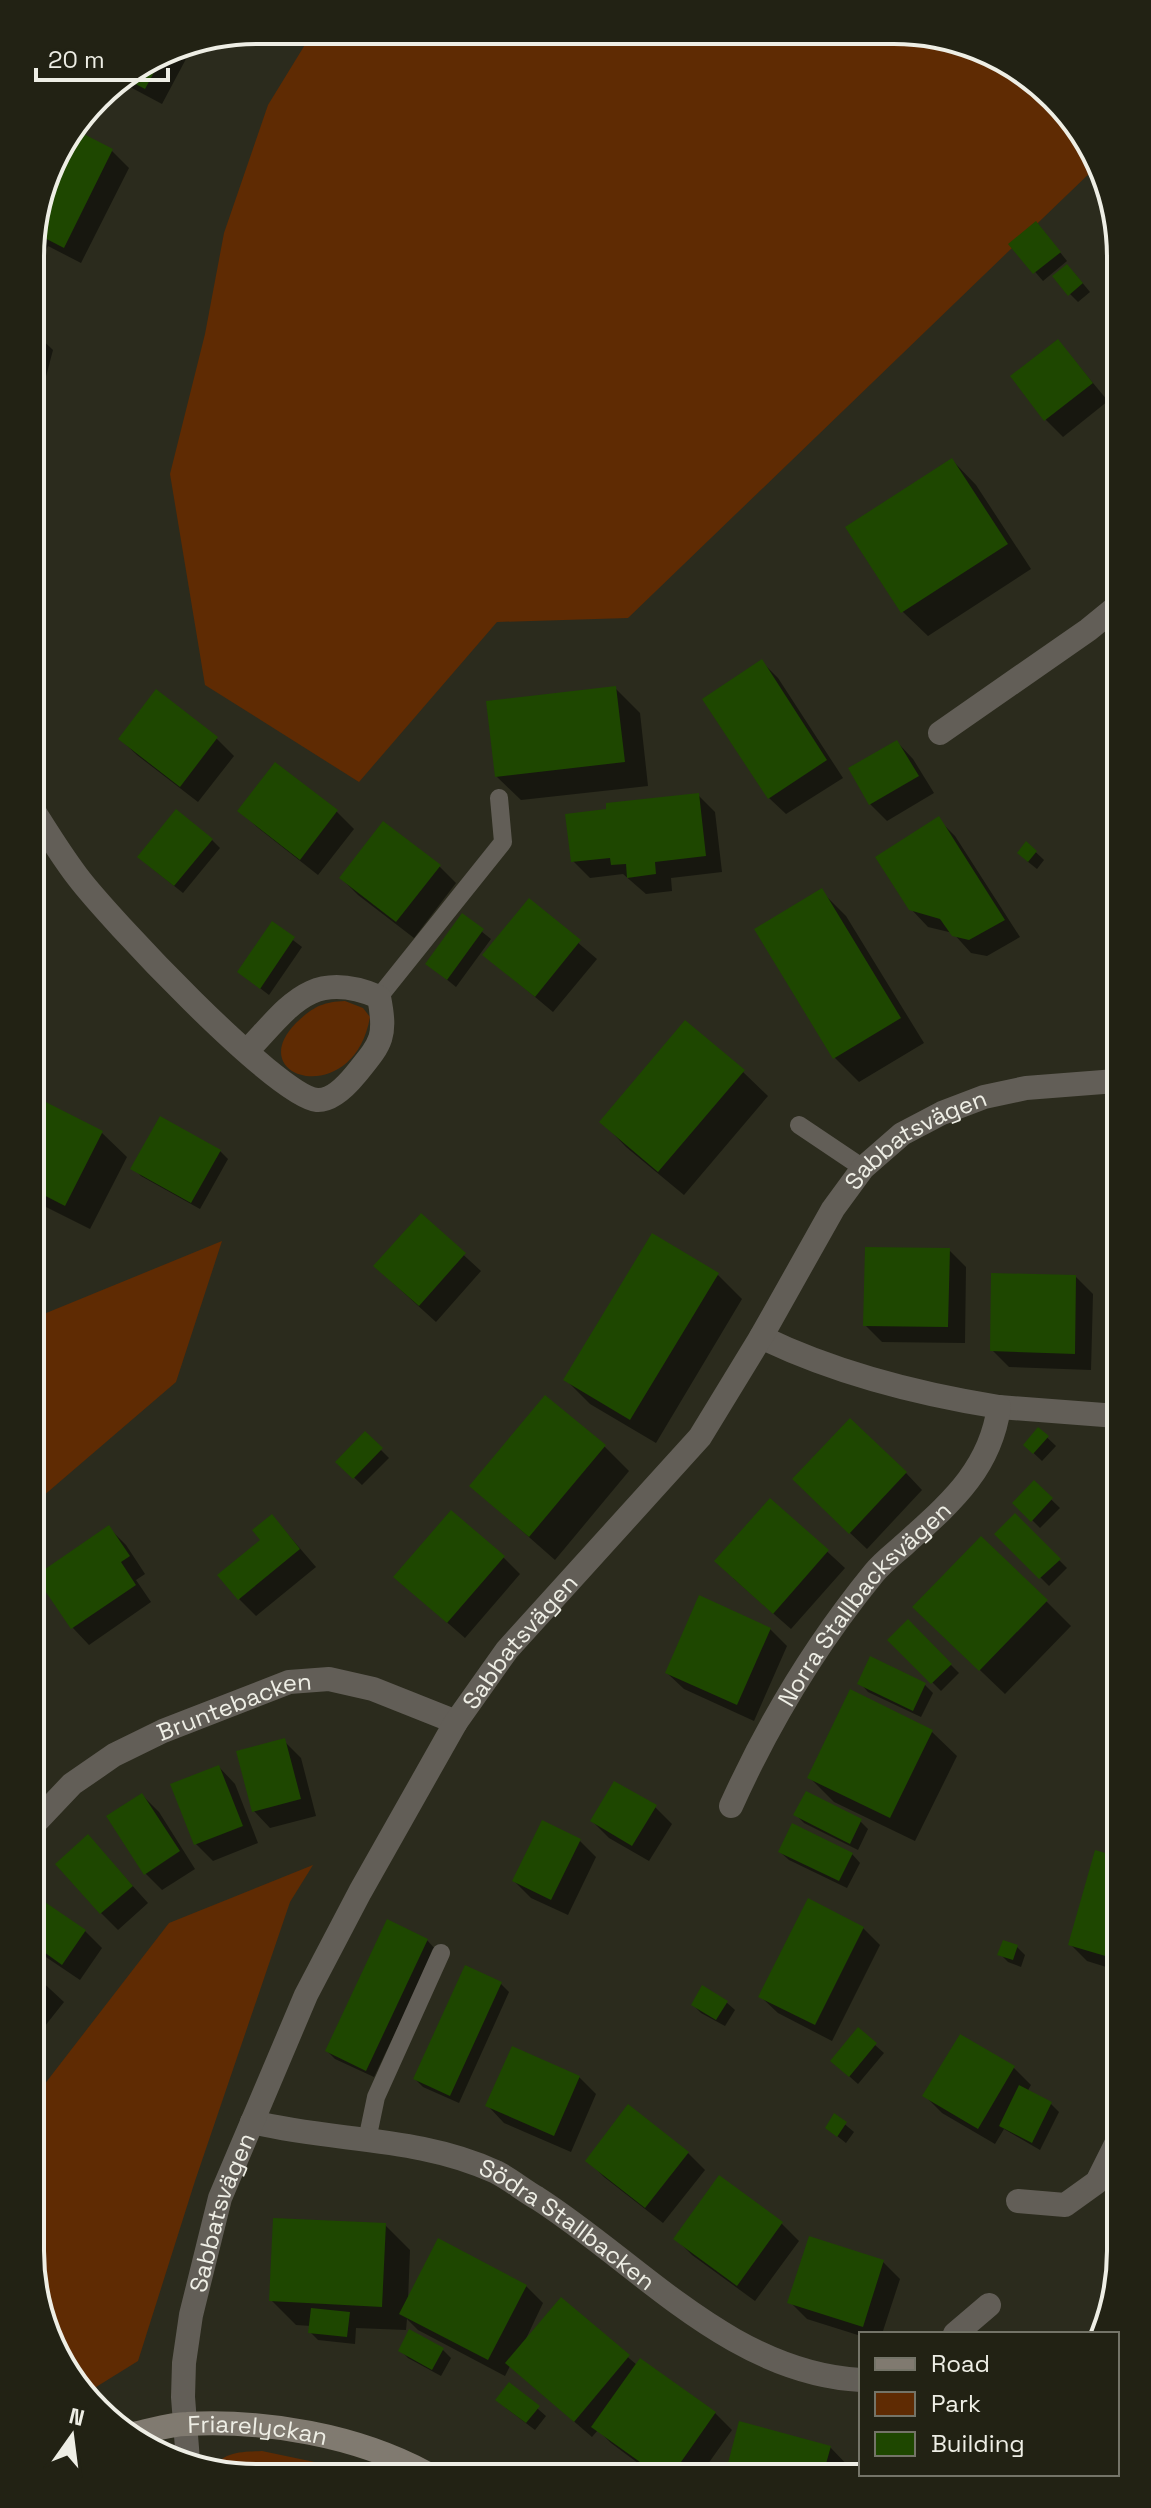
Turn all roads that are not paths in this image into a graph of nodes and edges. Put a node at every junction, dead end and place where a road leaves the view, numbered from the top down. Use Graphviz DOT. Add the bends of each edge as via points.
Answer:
graph roads {
  1 [pos="1107,615"];
  2 [pos="940,733"];
  3 [pos="499,798"];
  4 [pos="44,827"];
  5 [pos="379,997"];
  6 [pos="247,1051"];
  7 [pos="1107,1082"];
  8 [pos="799,1125"];
  9 [pos="863,1168"];
  10 [pos="761,1337"];
  11 [pos="999,1407"];
  12 [pos="1107,1415"];
  13 [pos="456,1722"];
  14 [pos="731,1806"];
  15 [pos="44,1814"];
  16 [pos="441,1953"];
  17 [pos="252,2122"];
  18 [pos="367,2140"];
  19 [pos="1107,2162"];
  20 [pos="1018,2201"];
  21 [pos="989,2305"];
  22 [pos="957,2332"];
  23 [pos="859,2380"];
  24 [pos="184,2424"];
  25 [pos="145,2432"];
  26 [pos="187,2453"];
  27 [pos="403,2464"];
  1 -- 2 [label="street"];
  3 -- 5 [label="lane" via="503,842"];
  4 -- 6 [label="street" via="77,877 172,981"];
  5 -- 6 [label="street" via="338,986 300,996"];
  5 -- 6 [label="street" via="384,1032 376,1049 331,1097 302,1096"];
  7 -- 9 [label="street, Sabbatsvägen" via="984,1097 902,1134"];
  8 -- 9 [label="lane"];
  9 -- 10 [label="street, Sabbatsvägen" via="833,1209"];
  10 -- 11 [label="street" via="797,1355 865,1376"];
  10 -- 13 [label="street, Sabbatsvägen" via="700,1437 507,1650"];
  11 -- 12 [label="street"];
  11 -- 14 [label="street, Norra Stallbacksvägen" via="989,1449 976,1474 876,1570 819,1644"];
  13 -- 15 [label="street, Bruntebacken" via="373,1689 329,1679 289,1682 114,1755 72,1784"];
  13 -- 17 [label="street, Sabbatsvägen" via="306,1995"];
  16 -- 18 [label="lane" via="376,2097"];
  17 -- 18 [label="street, Södra Stallbacken"];
  17 -- 24 [label="street, Sabbatsvägen" via="220,2198 191,2315"];
  18 -- 23 [label="street, Södra Stallbacken" via="442,2152 497,2173 565,2216 742,2346 777,2363 829,2378"];
  19 -- 20 [label="street" via="1097,2182 1065,2205"];
  21 -- 22 [label="street"];
  24 -- 25 [label="street, Friarelyckan"];
  24 -- 26 [label="street, Sabbatsvägen"];
  24 -- 27 [label="street, Friarelyckan" via="258,2424 340,2439"];
}
